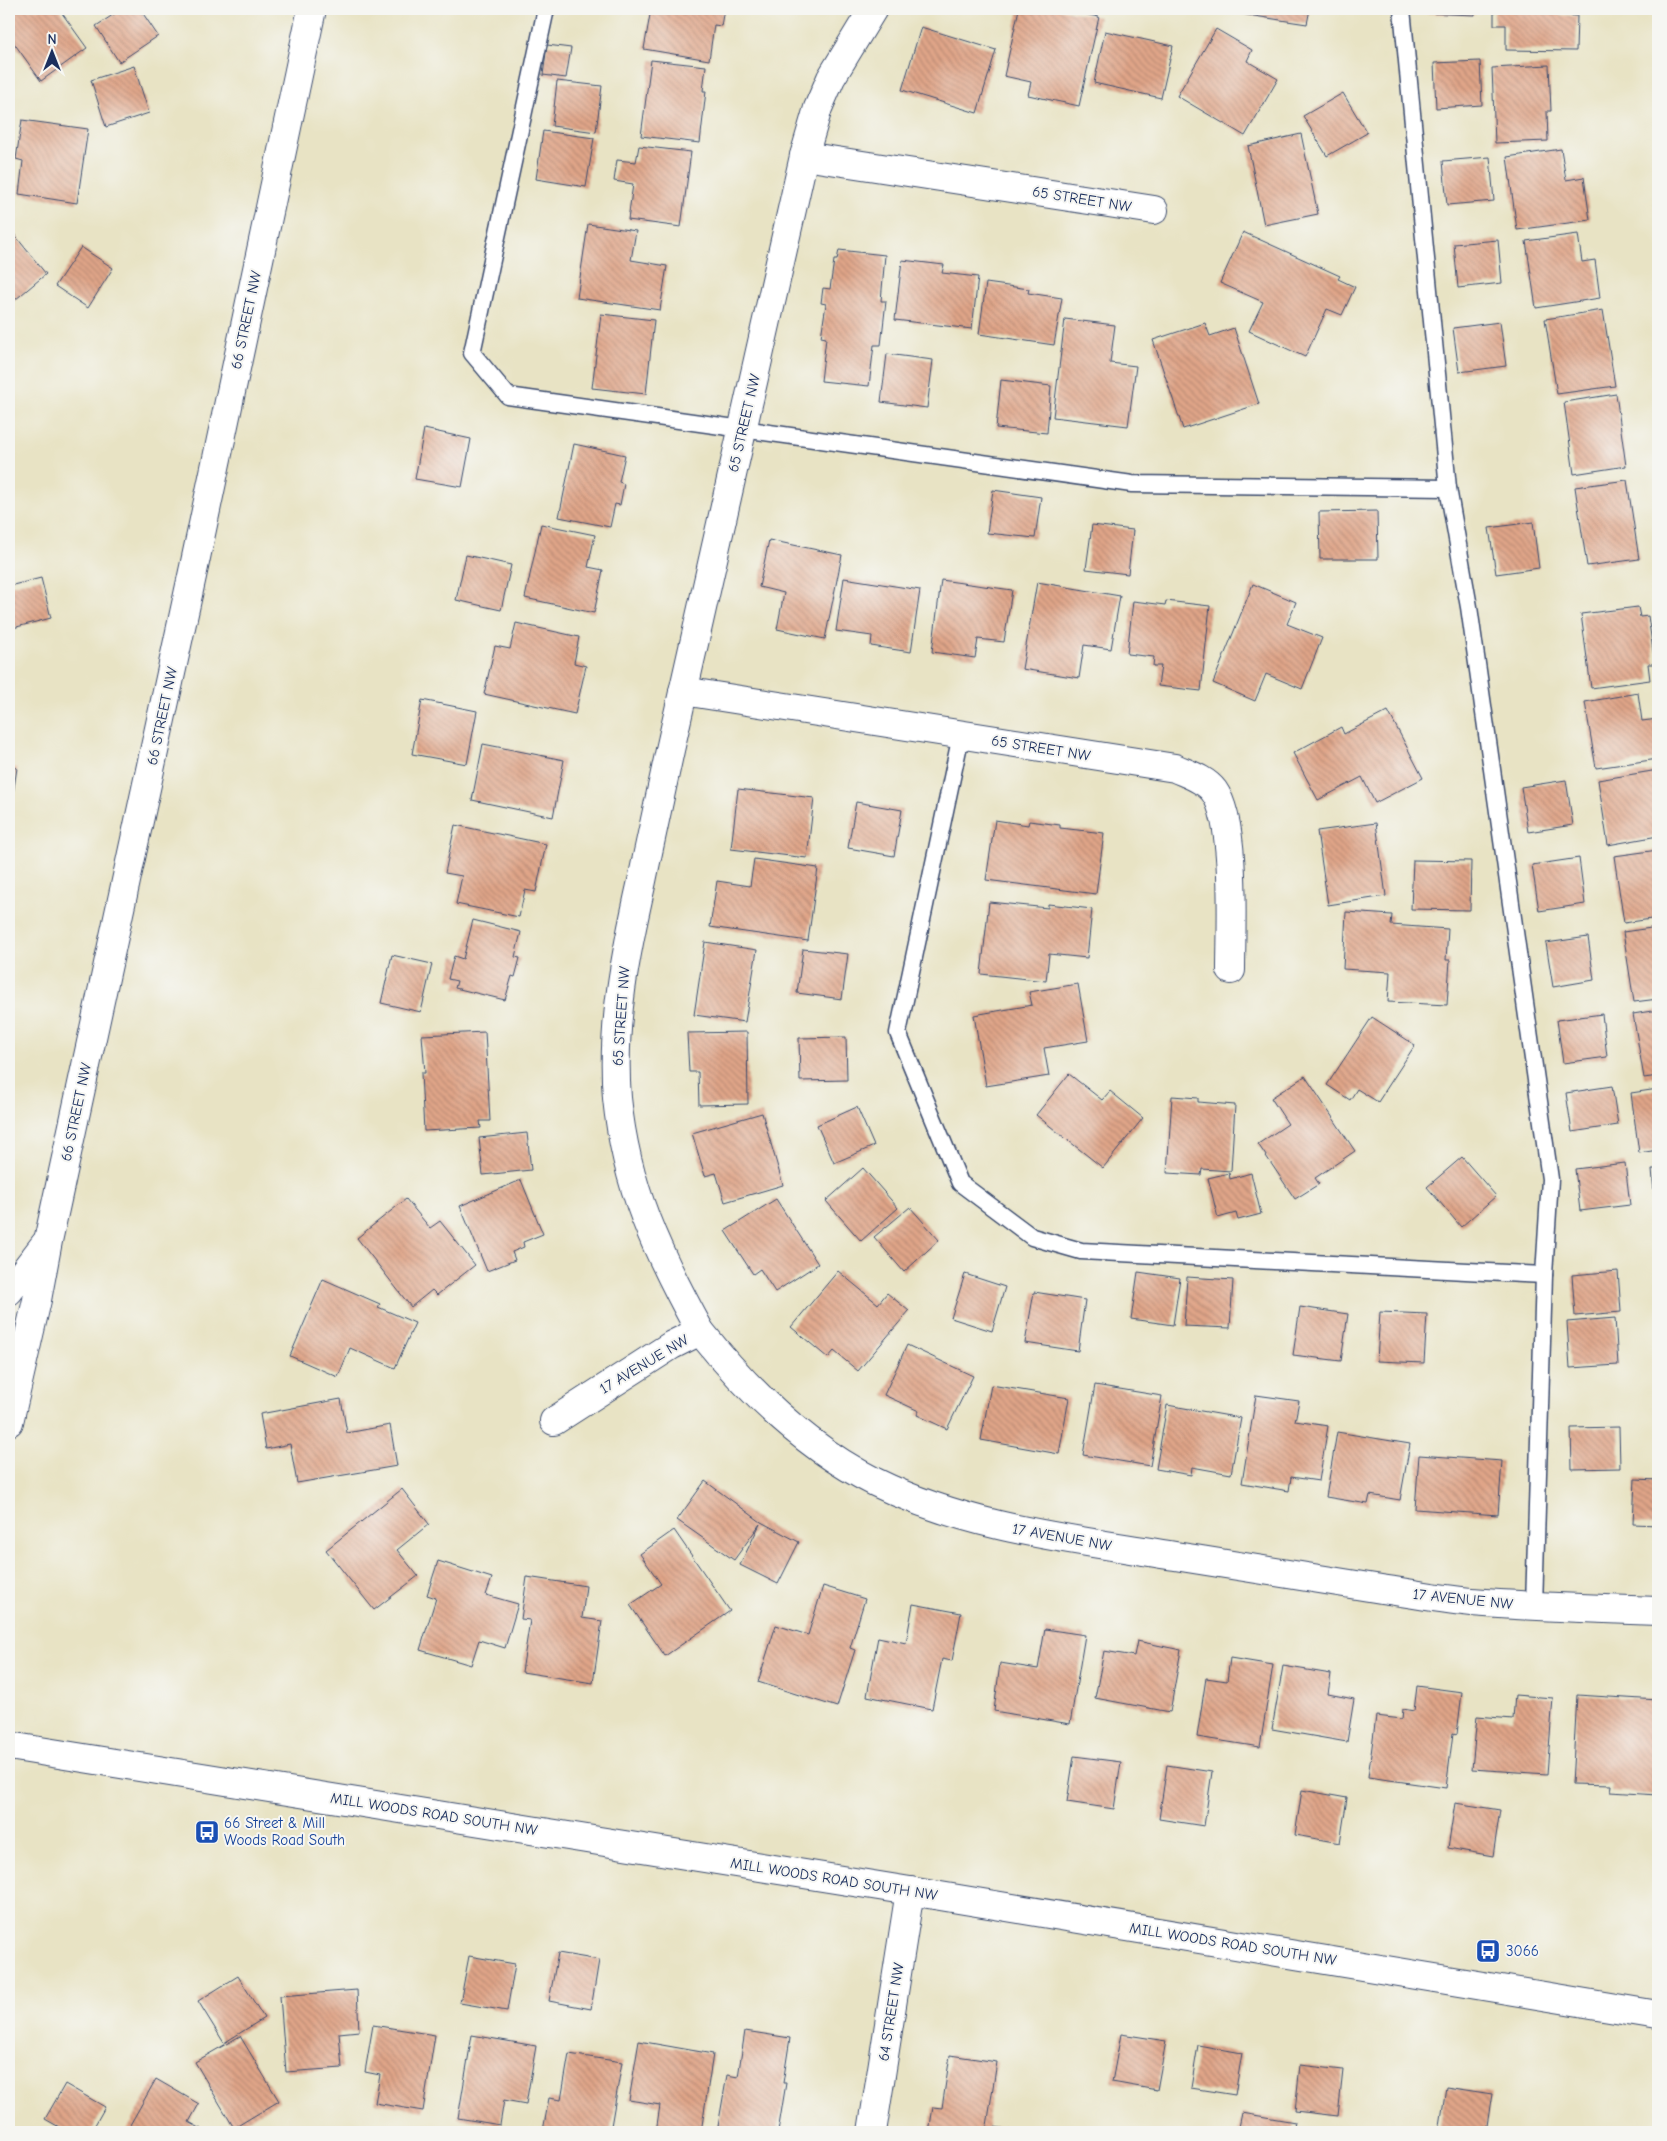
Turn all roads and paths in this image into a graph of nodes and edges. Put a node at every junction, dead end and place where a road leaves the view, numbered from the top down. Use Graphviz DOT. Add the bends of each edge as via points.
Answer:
graph roads {
  1 [pos="312,9"];
  2 [pos="546,9"];
  3 [pos="873,9"];
  4 [pos="1402,9"];
  5 [pos="804,156"];
  6 [pos="1154,210"];
  7 [pos="743,429"];
  8 [pos="1448,488"];
  9 [pos="683,690"];
  10 [pos="961,736"];
  11 [pos="1231,970"];
  12 [pos="48,1241"];
  13 [pos="1544,1275"];
  14 [pos="9,1291"];
  15 [pos="700,1331"];
  16 [pos="554,1421"];
  17 [pos="9,1422"];
  18 [pos="1534,1606"];
  19 [pos="1658,1611"];
  20 [pos="9,1746"];
  21 [pos="910,1891"];
  22 [pos="1658,2015"];
  23 [pos="872,2132"];
  1 -- 12 [label="street, 66 STREET NW"];
  2 -- 7 [label="lane" via="472,353 508,396"];
  3 -- 5 [label="street, 65 STREET NW" via="831,78"];
  4 -- 8 [label="lane"];
  5 -- 6 [label="street, 65 STREET NW"];
  5 -- 7 [label="street, 65 STREET NW"];
  7 -- 8 [label="lane" via="1132,484"];
  7 -- 9 [label="street, 65 STREET NW"];
  8 -- 13 [label="lane" via="1469,607 1550,1179"];
  9 -- 10 [label="street, 65 STREET NW"];
  9 -- 15 [label="street, 65 STREET NW" via="621,981 617,1094 629,1171 642,1212 668,1272"];
  10 -- 11 [label="street, 65 STREET NW" via="1175,768 1197,777 1214,790 1222,807 1230,857"];
  10 -- 13 [label="lane" via="898,1034 960,1183 1032,1237 1081,1251"];
  12 -- 14 [label="street"];
  12 -- 17 [label="street, 66 STREET NW"];
  13 -- 18 [label="lane"];
  15 -- 16 [label="street, 17 AVENUE NW" via="672,1345"];
  15 -- 18 [label="street, 17 AVENUE NW" via="730,1370 800,1433 831,1456 881,1485 968,1519 1047,1535 1401,1592 1470,1602"];
  18 -- 19 [label="street, 17 AVENUE NW"];
  20 -- 21 [label="street, MILL WOODS ROAD SOUTH NW"];
  21 -- 22 [label="street, MILL WOODS ROAD SOUTH NW"];
  21 -- 23 [label="street, 64 STREET NW"];
}
